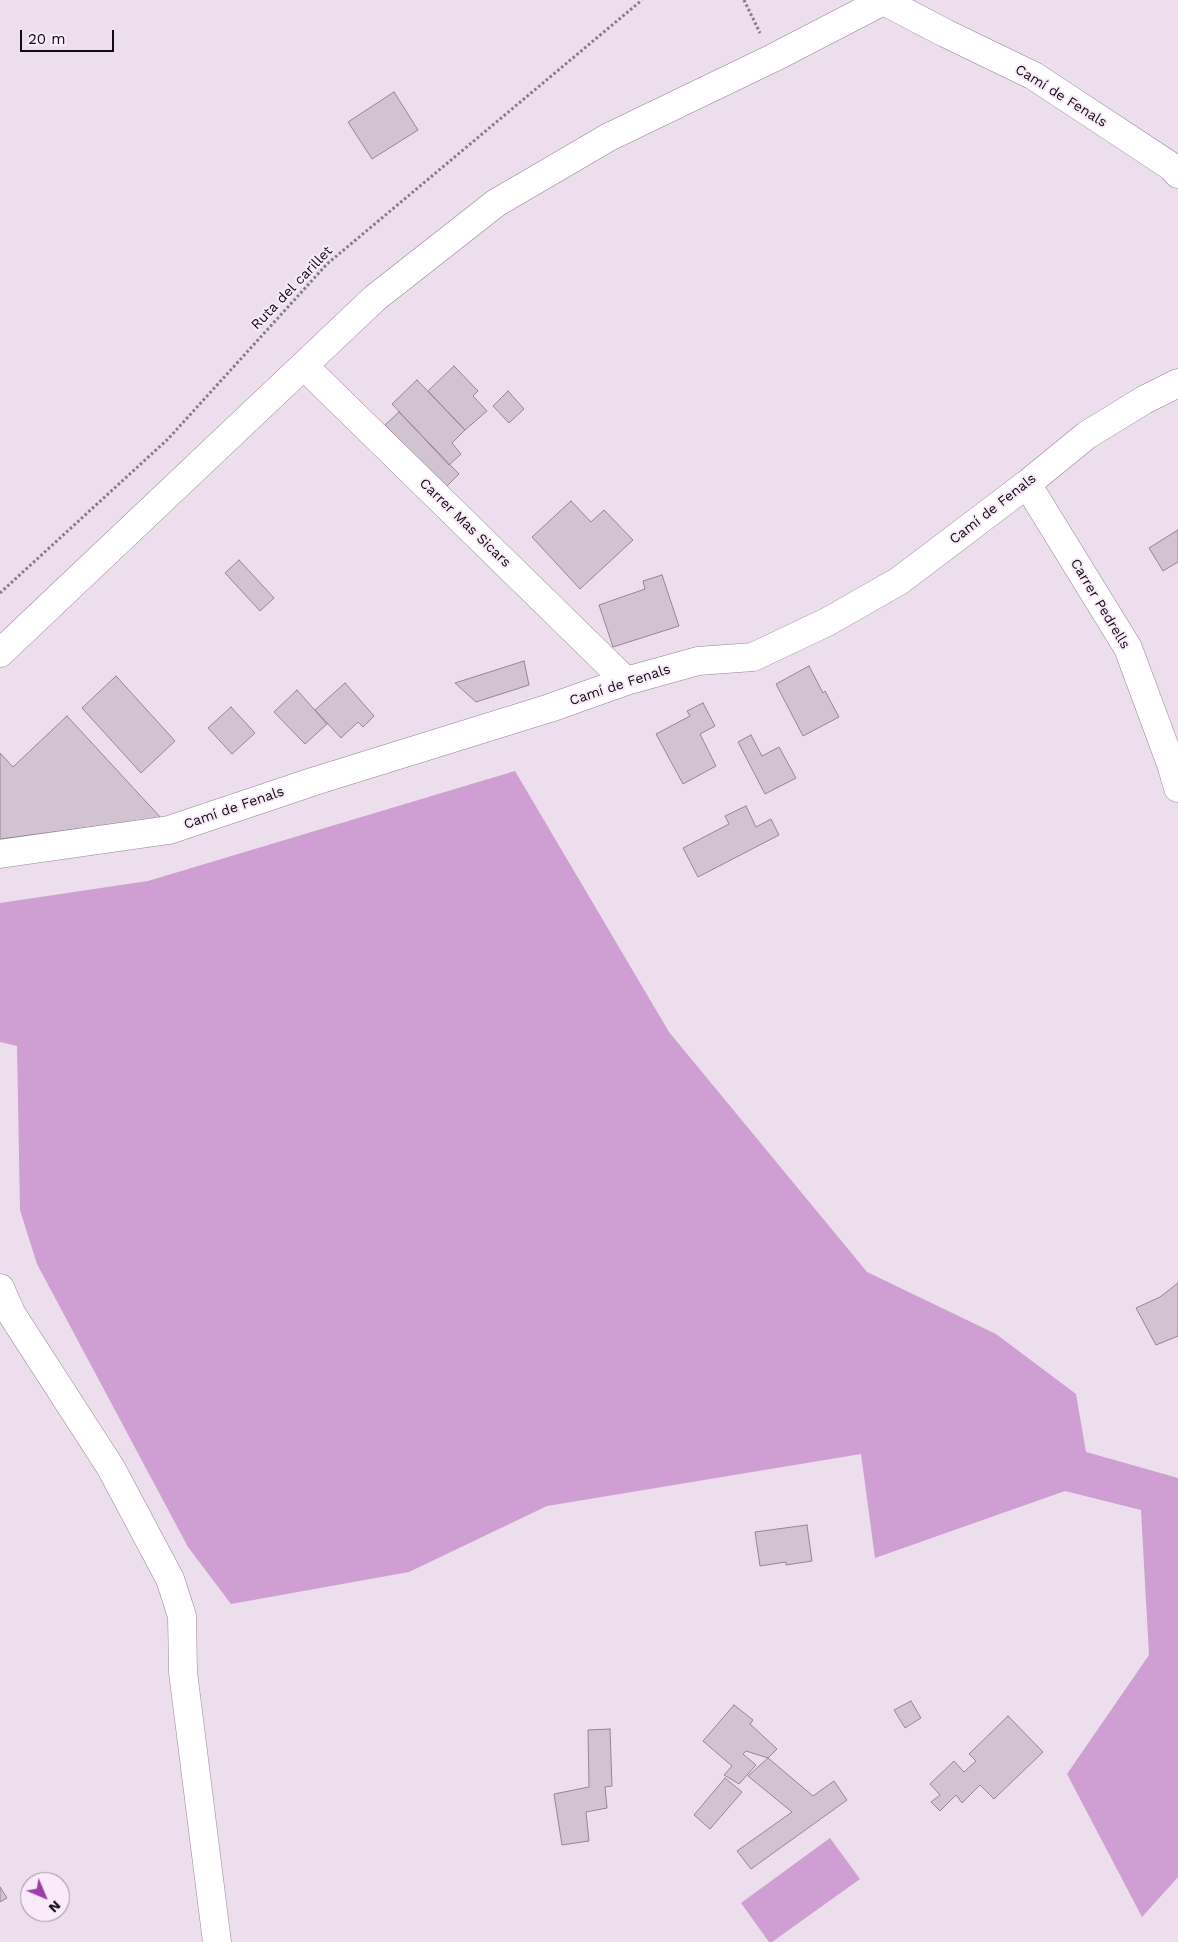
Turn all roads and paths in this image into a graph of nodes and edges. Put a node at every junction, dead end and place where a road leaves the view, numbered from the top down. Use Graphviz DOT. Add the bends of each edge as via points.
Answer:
graph roads {
  1 [pos="642,0"];
  2 [pos="744,0"];
  3 [pos="885,0"];
  4 [pos="773,58"];
  5 [pos="1178,174"];
  6 [pos="304,366"];
  7 [pos="1178,383"];
  8 [pos="1027,484"];
  9 [pos="0,593"];
  10 [pos="0,654"];
  11 [pos="626,681"];
  12 [pos="1178,788"];
  13 [pos="0,854"];
  14 [pos="0,1288"];
  15 [pos="217,1942"];
  1 -- 9 [label="path, Ruta del carillet" via="327,264 168,439"];
  2 -- 4 [label="path"];
  3 -- 4 [label="street"];
  3 -- 5 [label="street, Camí de Fenals" via="1034,76"];
  4 -- 6 [label="street" via="609,137 496,203 375,298"];
  6 -- 10 [label="street"];
  6 -- 11 [label="street, Carrer Mas Sicars"];
  7 -- 8 [label="street, Camí de Fenals" via="1087,435"];
  8 -- 11 [label="street, Camí de Fenals" via="899,581 827,622 753,657 698,661"];
  8 -- 12 [label="street, Carrer Pedrells" via="1128,648"];
  11 -- 13 [label="street, Camí de Fenals" via="169,830"];
  14 -- 15 [label="street" via="11,1313 111,1468 170,1580 182,1616 183,1672"];
}
